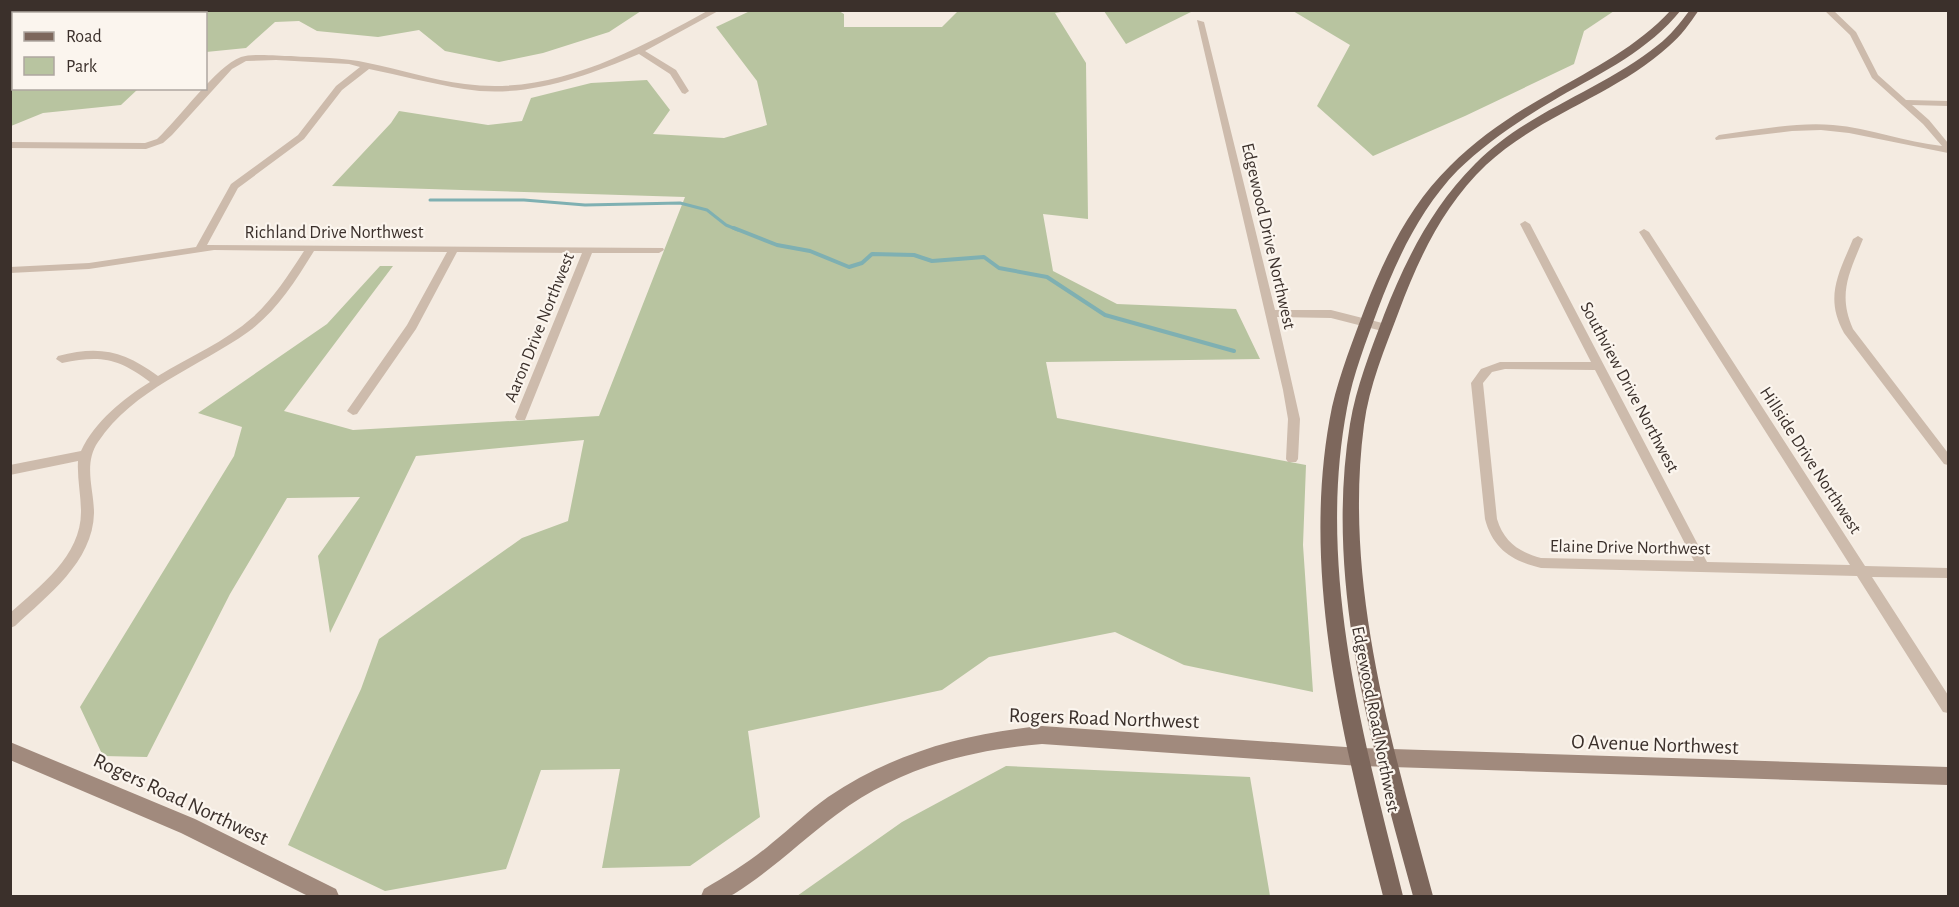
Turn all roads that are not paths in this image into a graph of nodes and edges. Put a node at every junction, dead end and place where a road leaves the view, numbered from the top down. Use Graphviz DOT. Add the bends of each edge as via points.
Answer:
graph roads {
  1 [pos="716,10"];
  2 [pos="1677,10"];
  3 [pos="1695,10"];
  4 [pos="1828,10"];
  5 [pos="1200,22"];
  6 [pos="639,51"];
  7 [pos="368,65"];
  8 [pos="685,91"];
  9 [pos="1902,102"];
  10 [pos="1948,103"];
  11 [pos="1719,138"];
  12 [pos="10,145"];
  13 [pos="1948,149"];
  14 [pos="1525,224"];
  15 [pos="1644,232"];
  16 [pos="1858,239"];
  17 [pos="200,248"];
  18 [pos="310,248"];
  19 [pos="453,249"];
  20 [pos="588,250"];
  21 [pos="659,250"];
  22 [pos="10,270"];
  23 [pos="1271,313"];
  24 [pos="1366,323"];
  25 [pos="1386,328"];
  26 [pos="62,359"];
  27 [pos="1599,366"];
  28 [pos="158,382"];
  29 [pos="353,411"];
  30 [pos="521,417"];
  31 [pos="82,455"];
  32 [pos="1292,459"];
  33 [pos="1948,461"];
  34 [pos="10,470"];
  35 [pos="1703,567"];
  36 [pos="1861,570"];
  37 [pos="1948,573"];
  38 [pos="10,622"];
  39 [pos="1948,707"];
  40 [pos="10,751"];
  41 [pos="1360,758"];
  42 [pos="1387,758"];
  43 [pos="1948,776"];
  44 [pos="329,897"];
  45 [pos="711,897"];
  46 [pos="1393,897"];
  47 [pos="1423,897"];
  1 -- 6 [label="street"];
  2 -- 24 [label="main road, Edgewood Road Northwest" via="1613,63 1506,124 1451,171 1404,234"];
  3 -- 25 [label="main road, Edgewood Road Northwest" via="1660,48 1521,130 1468,177 1422,239"];
  4 -- 9 [label="street" via="1853,34 1875,76"];
  5 -- 23 [label="street, Edgewood Drive Northwest"];
  6 -- 7 [label="street" via="559,81 502,89 466,87"];
  6 -- 8 [label="street" via="673,72"];
  7 -- 12 [label="street" via="251,58 229,67 160,141 131,147"];
  7 -- 17 [label="street" via="339,88 293,144 234,186"];
  9 -- 10 [label="street"];
  9 -- 13 [label="street" via="1926,122"];
  11 -- 13 [label="street" via="1814,127"];
  14 -- 27 [label="street, Southview Drive Northwest"];
  15 -- 36 [label="street, Hillside Drive Northwest"];
  16 -- 33 [label="street" via="1839,290 1839,314"];
  17 -- 18 [label="street, Richland Drive Northwest"];
  17 -- 22 [label="street, Richland Drive Northwest" via="89,266"];
  18 -- 19 [label="street, Richland Drive Northwest"];
  18 -- 28 [label="street" via="286,287 262,314"];
  19 -- 20 [label="street, Richland Drive Northwest"];
  19 -- 29 [label="street" via="412,326"];
  20 -- 21 [label="street, Richland Drive Northwest"];
  20 -- 30 [label="street, Aaron Drive Northwest"];
  23 -- 24 [label="street" via="1331,314"];
  23 -- 32 [label="street, Edgewood Drive Northwest" via="1293,410"];
  24 -- 25 [label="street"];
  24 -- 41 [label="main road, Edgewood Road Northwest" via="1350,366 1337,422 1329,493 1329,577 1340,665"];
  25 -- 42 [label="main road, Edgewood Road Northwest" via="1357,425 1352,495 1355,581 1368,675"];
  26 -- 28 [label="street" via="87,353 117,356"];
  27 -- 35 [label="street, Southview Drive Northwest"];
  27 -- 35 [label="street, Elaine Drive Northwest" via="1505,365 1491,366 1482,372 1477,383 1491,519 1497,538 1514,553 1541,563"];
  28 -- 31 [label="street" via="107,422"];
  31 -- 34 [label="street"];
  31 -- 38 [label="street" via="88,505 86,527 57,577"];
  35 -- 36 [label="street, Elaine Drive Northwest"];
  36 -- 37 [label="street, Elaine Drive Northwest"];
  36 -- 39 [label="street, Hillside Drive Northwest"];
  40 -- 44 [label="street, Rogers Road Northwest" via="188,826"];
  41 -- 42 [label="street, O Avenue Northwest"];
  41 -- 45 [label="street, Rogers Road Northwest" via="1042,735 959,745 910,761 865,784 834,804 772,856"];
  41 -- 46 [label="main road, Edgewood Road Northwest"];
  42 -- 43 [label="street, O Avenue Northwest"];
  42 -- 47 [label="main road, Edgewood Road Northwest"];
}
